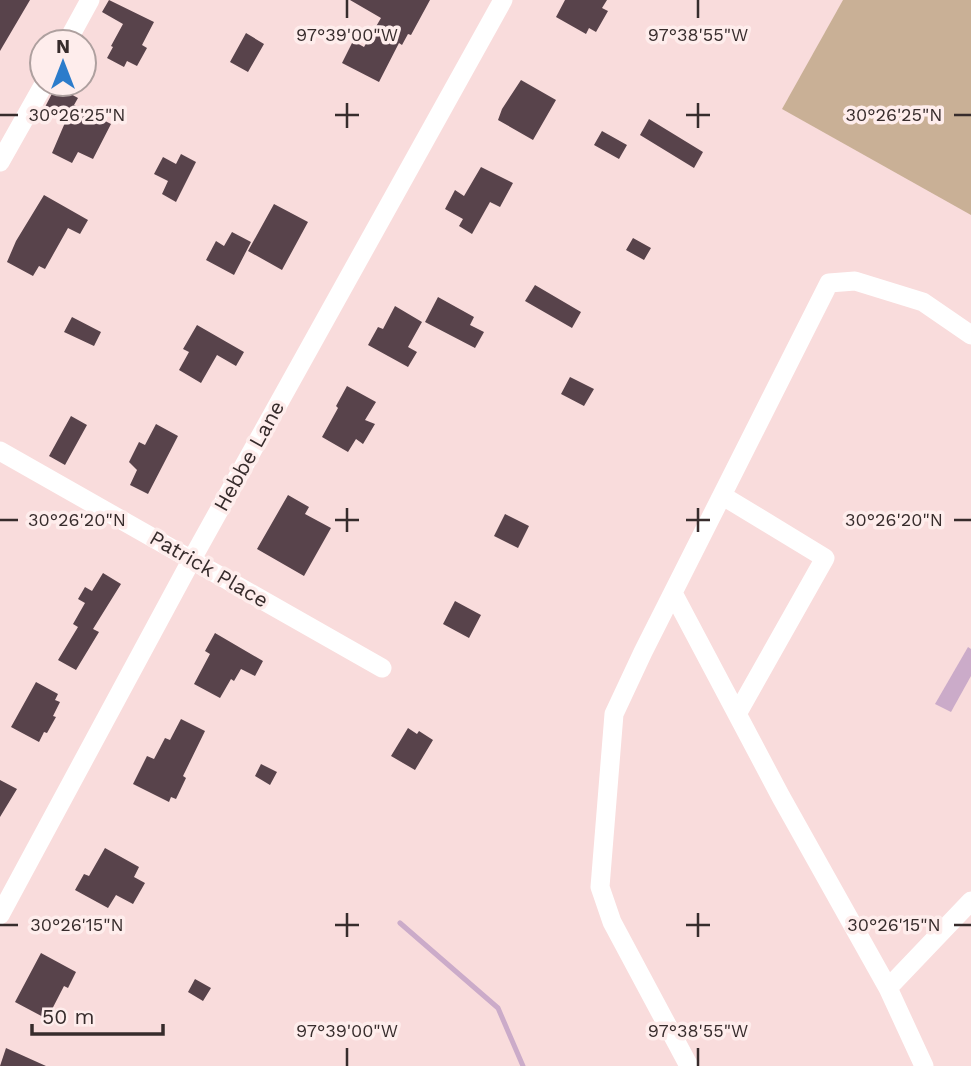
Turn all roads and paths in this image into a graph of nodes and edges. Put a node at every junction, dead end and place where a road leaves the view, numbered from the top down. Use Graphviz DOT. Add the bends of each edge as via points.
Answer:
graph roads {
  1 [pos="90,0"];
  2 [pos="503,0"];
  3 [pos="75,28"];
  4 [pos="36,98"];
  5 [pos="0,162"];
  6 [pos="971,335"];
  7 [pos="0,451"];
  8 [pos="723,496"];
  9 [pos="192,559"];
  10 [pos="673,593"];
  11 [pos="382,667"];
  12 [pos="737,714"];
  13 [pos="971,901"];
  14 [pos="0,915"];
  15 [pos="888,988"];
  16 [pos="689,1066"];
  17 [pos="924,1066"];
  1 -- 3 [label="street"];
  2 -- 9 [label="street, Hebbe Lane"];
  4 -- 5 [label="street"];
  6 -- 8 [label="street" via="923,302 855,281 829,283"];
  7 -- 9 [label="street, Patrick Place"];
  8 -- 10 [label="street"];
  8 -- 12 [label="street" via="825,558"];
  9 -- 11 [label="street, Patrick Place"];
  9 -- 14 [label="street, Hebbe Lane"];
  10 -- 12 [label="street"];
  10 -- 16 [label="street" via="614,714 600,887 612,922"];
  12 -- 15 [label="street"];
  13 -- 15 [label="street"];
  15 -- 17 [label="street"];
}
